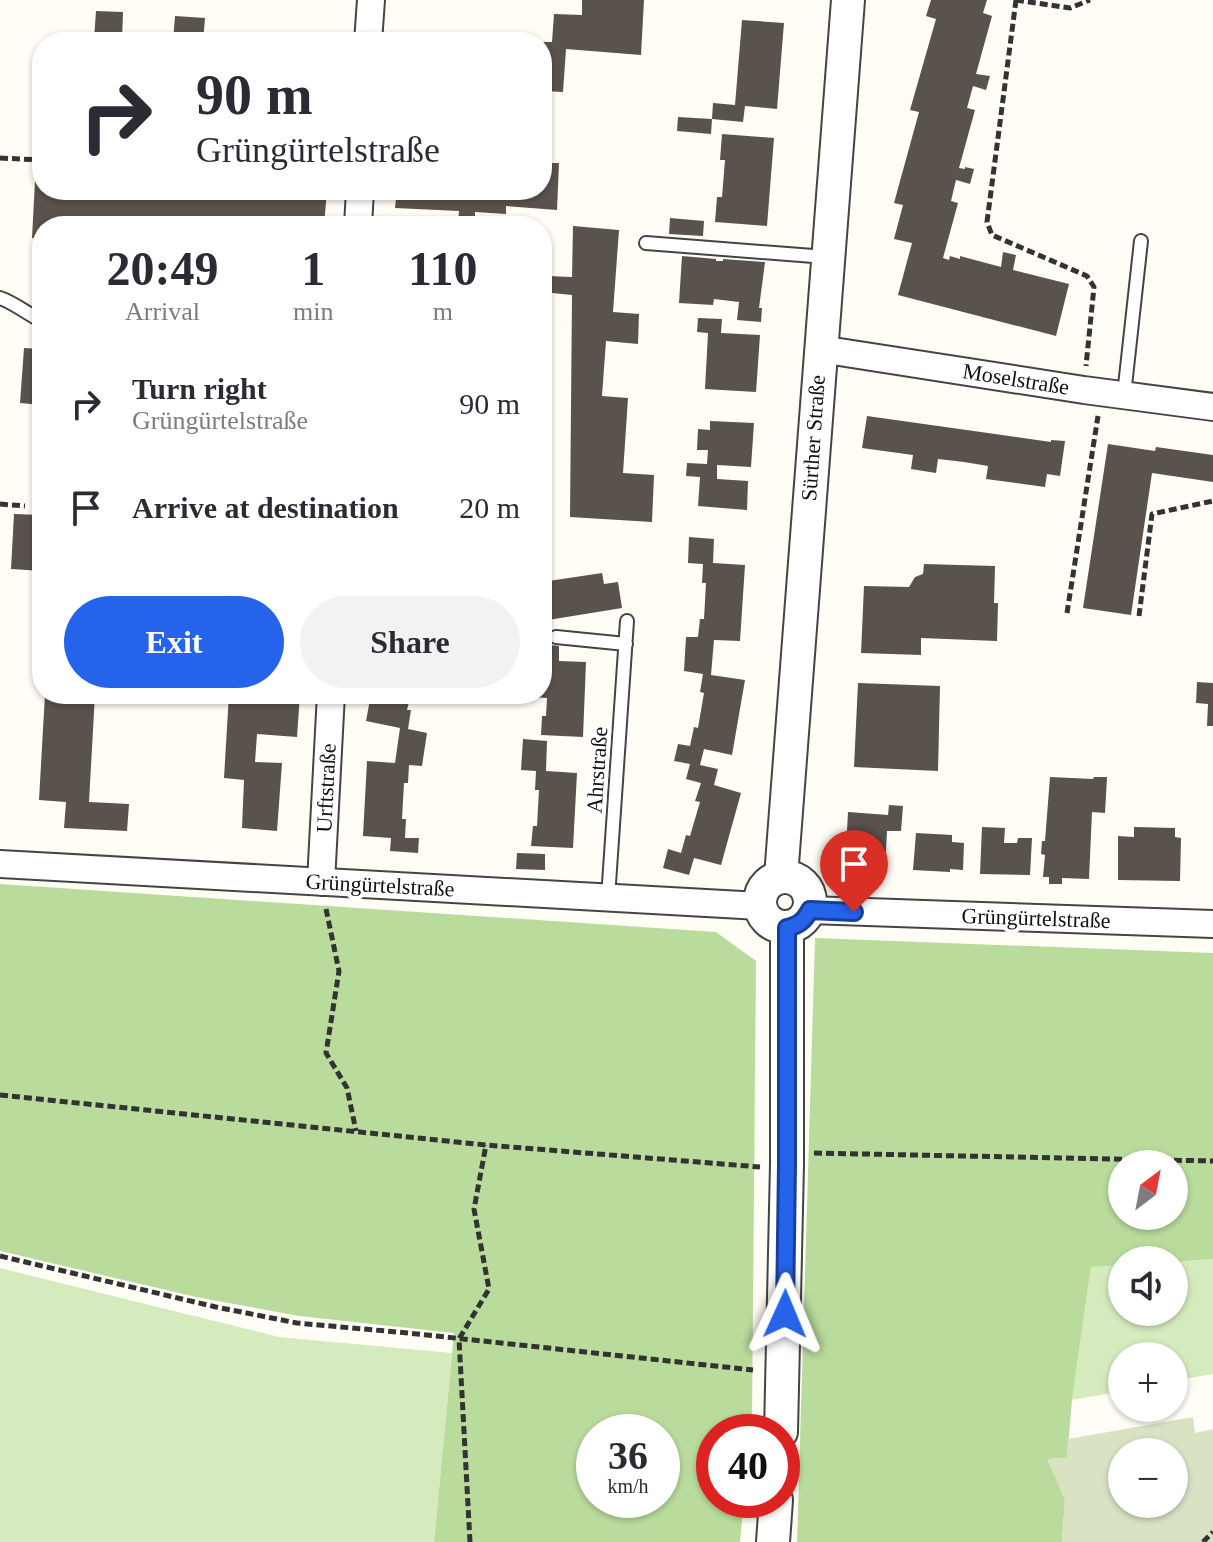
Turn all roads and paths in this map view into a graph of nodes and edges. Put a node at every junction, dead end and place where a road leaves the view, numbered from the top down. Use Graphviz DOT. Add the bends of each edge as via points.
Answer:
graph roads {
  1 [pos="371,0"];
  2 [pos="848,0"];
  3 [pos="1016,0"];
  4 [pos="1090,0"];
  5 [pos="369,32"];
  6 [pos="0,158"];
  7 [pos="32,160"];
  8 [pos="1141,241"];
  9 [pos="646,243"];
  10 [pos="827,257"];
  11 [pos="0,298"];
  12 [pos="32,316"];
  13 [pos="820,349"];
  14 [pos="1103,393"];
  15 [pos="1213,407"];
  16 [pos="1213,501"];
  17 [pos="1067,613"];
  18 [pos="1139,616"];
  19 [pos="627,621"];
  20 [pos="556,637"];
  21 [pos="626,644"];
  22 [pos="330,704"];
  23 [pos="0,864"];
  24 [pos="781,877"];
  25 [pos="321,882"];
  26 [pos="608,898"];
  27 [pos="760,906"];
  28 [pos="798,919"];
  29 [pos="1213,924"];
  30 [pos="0,1095"];
  31 [pos="356,1131"];
  32 [pos="486,1145"];
  33 [pos="1213,1161"];
  34 [pos="787,1164"];
  35 [pos="0,1256"];
  36 [pos="459,1339"];
  37 [pos="784,1374"];
  38 [pos="782,1414"];
  39 [pos="775,1518"];
  40 [pos="1213,1532"];
  41 [pos="470,1542"];
  42 [pos="773,1542"];
  43 [pos="1203,1542"];
  1 -- 5 [label="street"];
  2 -- 10 [label="street, Sürther Straße"];
  3 -- 4 [label="path" via="1070,8"];
  3 -- 14 [label="path" via="987,222 992,235 1087,276 1094,287"];
  6 -- 7 [label="path"];
  8 -- 14 [label="lane"];
  9 -- 10 [label="lane"];
  10 -- 13 [label="street, Sürther Straße"];
  11 -- 12 [label="lane"];
  13 -- 14 [label="street, Moselstraße"];
  13 -- 24 [label="street, Sürther Straße"];
  14 -- 15 [label="street, Moselstraße"];
  14 -- 17 [label="path"];
  16 -- 18 [label="path" via="1152,514"];
  19 -- 21 [label="lane, Ahrstraße"];
  20 -- 21 [label="lane"];
  21 -- 26 [label="lane, Ahrstraße"];
  22 -- 25 [label="street, Urftstraße"];
  23 -- 25 [label="street, Grüngürtelstraße"];
  24 -- 27 [label="street" via="761,893"];
  24 -- 28 [label="street" via="805,885 810,897"];
  25 -- 26 [label="street, Grüngürtelstraße"];
  25 -- 31 [label="path" via="339,971 326,1053 347,1088"];
  26 -- 27 [label="street, Grüngürtelstraße"];
  27 -- 28 [label="street" via="777,927"];
  28 -- 29 [label="street, Grüngürtelstraße"];
  28 -- 34 [label="street"];
  30 -- 31 [label="path"];
  31 -- 32 [label="path"];
  32 -- 34 [label="path" via="767,1167"];
  32 -- 36 [label="path" via="474,1209 489,1289"];
  33 -- 34 [label="path" via="807,1153"];
  34 -- 37 [label="street"];
  35 -- 36 [label="path" via="297,1323"];
  36 -- 37 [label="path"];
  36 -- 41 [label="path"];
  37 -- 38 [label="street"];
  39 -- 42 [label="street"];
  40 -- 43 [label="path"];
}
